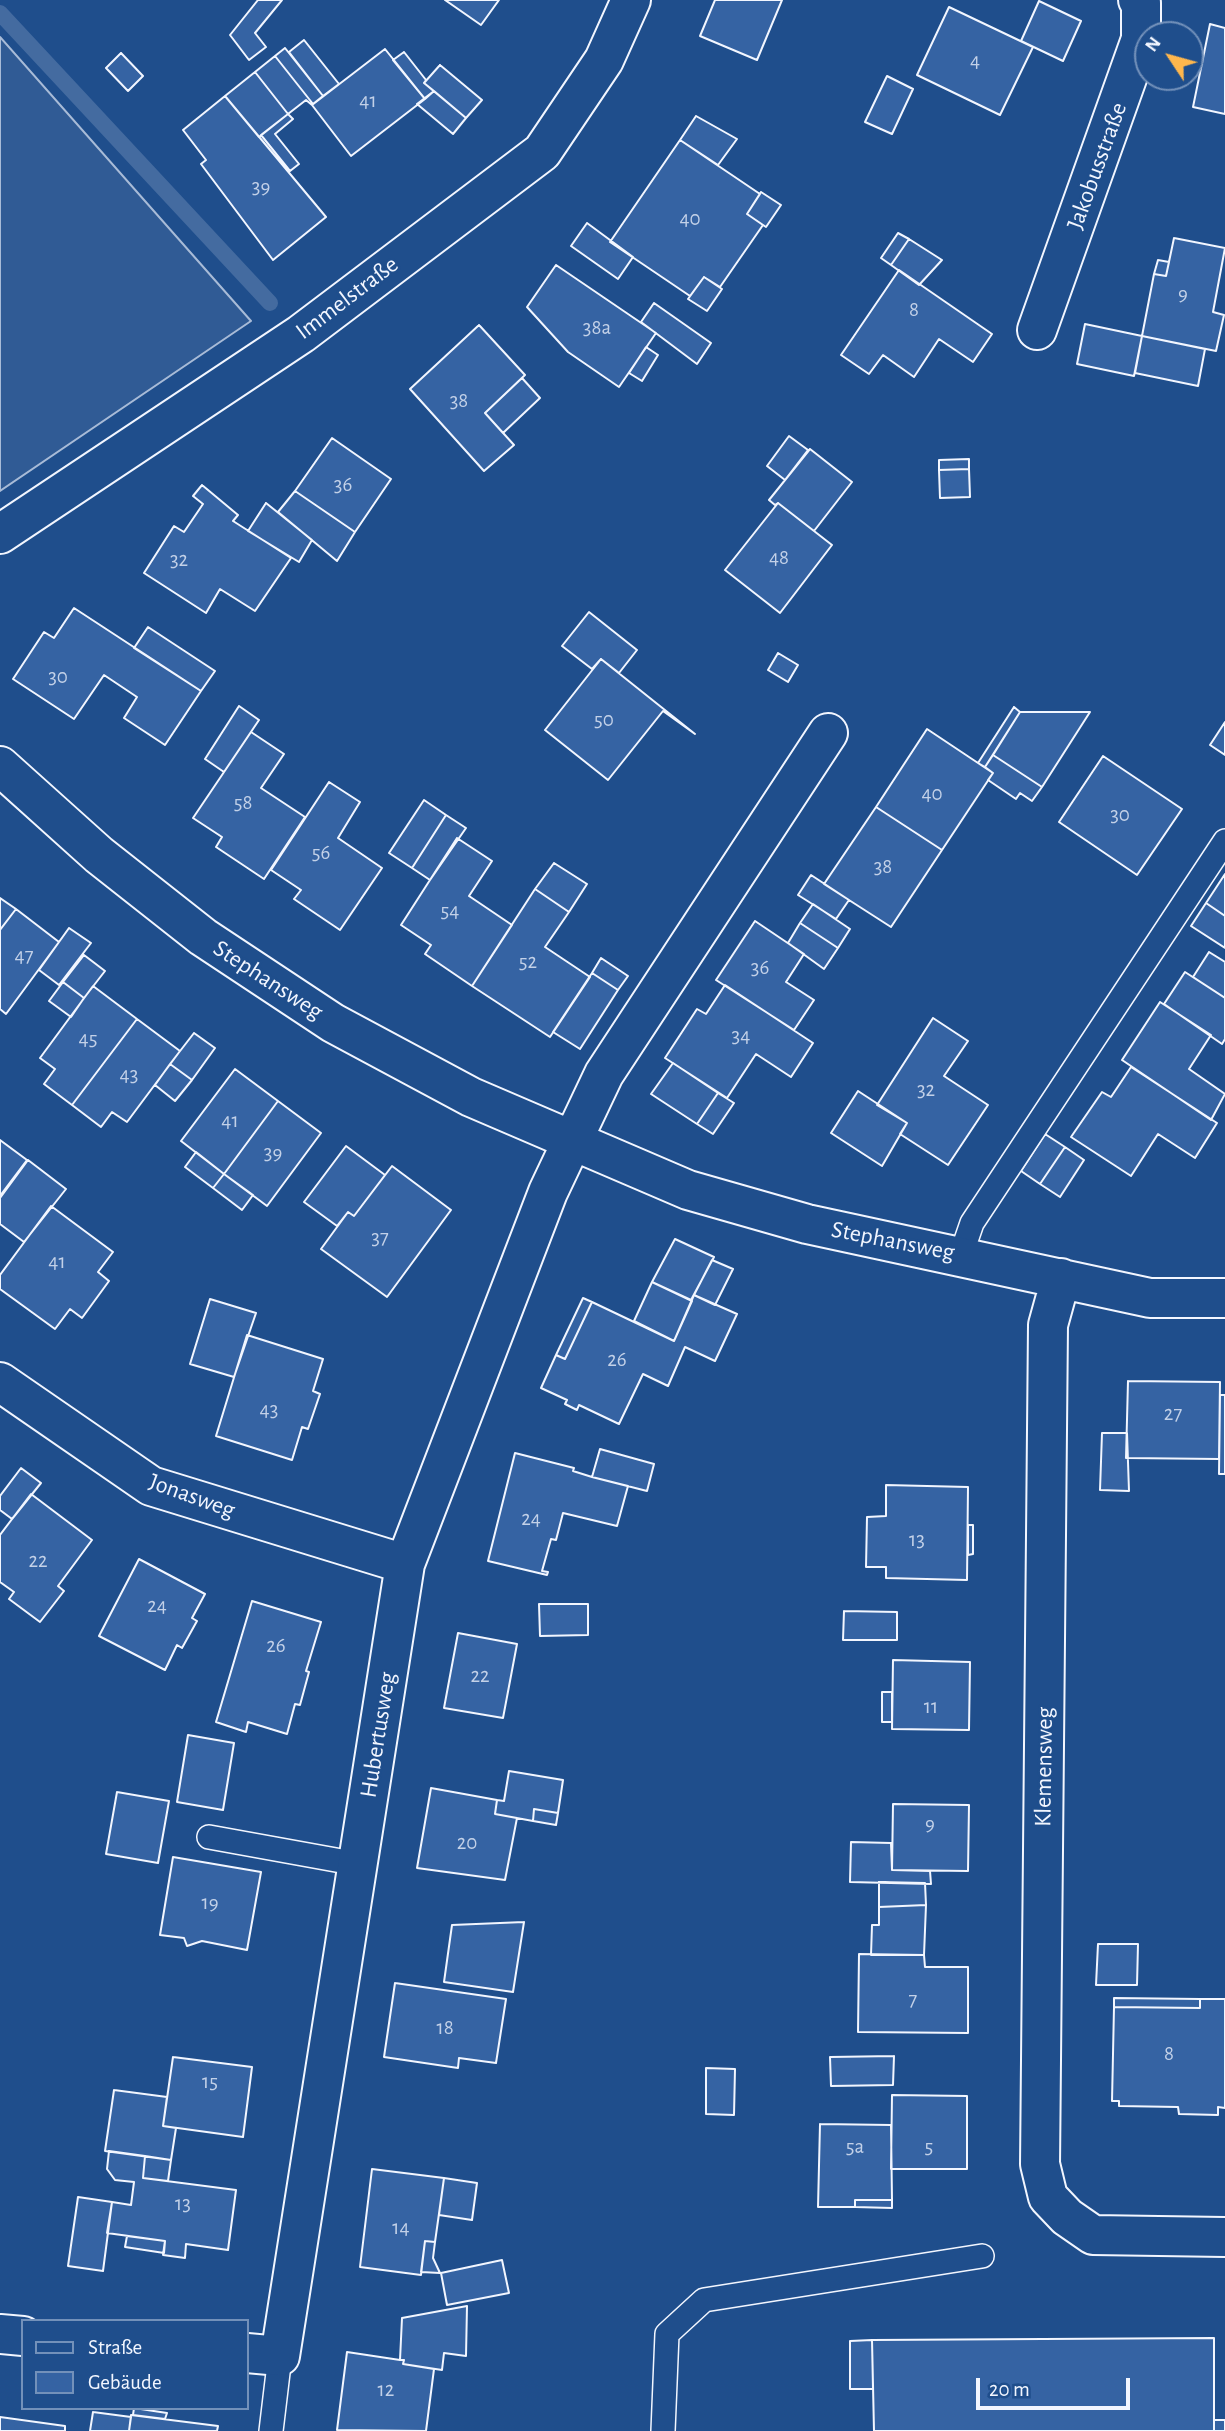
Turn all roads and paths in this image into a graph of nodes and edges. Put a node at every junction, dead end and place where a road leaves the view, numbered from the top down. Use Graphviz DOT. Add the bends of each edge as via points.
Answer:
graph roads {
  1 [pos="631,0"];
  2 [pos="1138,0"];
  3 [pos="1037,330"];
  4 [pos="0,534"];
  5 [pos="828,733"];
  6 [pos="0,766"];
  7 [pos="1225,841"];
  8 [pos="571,1140"];
  9 [pos="961,1255"];
  10 [pos="1061,1278"];
  11 [pos="1225,1298"];
  12 [pos="0,1382"];
  13 [pos="405,1564"];
  14 [pos="209,1837"];
  15 [pos="358,1864"];
  16 [pos="1225,2237"];
  17 [pos="982,2256"];
  18 [pos="0,2334"];
  19 [pos="21,2336"];
  20 [pos="263,2355"];
  21 [pos="271,2431"];
  22 [pos="663,2431"];
  1 -- 4 [label="street, Immelstraße" via="604,60 542,152 301,334"];
  2 -- 3 [label="street, Jakobusstraße" via="1141,39"];
  5 -- 8 [label="street" via="604,1074"];
  6 -- 8 [label="street, Stephansweg" via="99,855 192,929 289,995 471,1097"];
  7 -- 9 [label="lane" via="972,1223"];
  8 -- 9 [label="street, Stephansweg" via="688,1190 807,1224"];
  8 -- 13 [label="street, Hubertusweg"];
  9 -- 10 [label="street, Stephansweg"];
  10 -- 11 [label="street, Stephansweg" via="1150,1298"];
  10 -- 16 [label="street, Klemensweg" via="1048,1325 1040,2164 1048,2197 1093,2235"];
  12 -- 13 [label="street, Jonasweg" via="151,1486"];
  13 -- 15 [label="street, Hubertusweg"];
  14 -- 15 [label="lane"];
  15 -- 20 [label="street, Hubertusweg"];
  17 -- 22 [label="lane" via="704,2300 667,2334"];
  18 -- 19 [label="street"];
  20 -- 21 [label="lane"];
}
